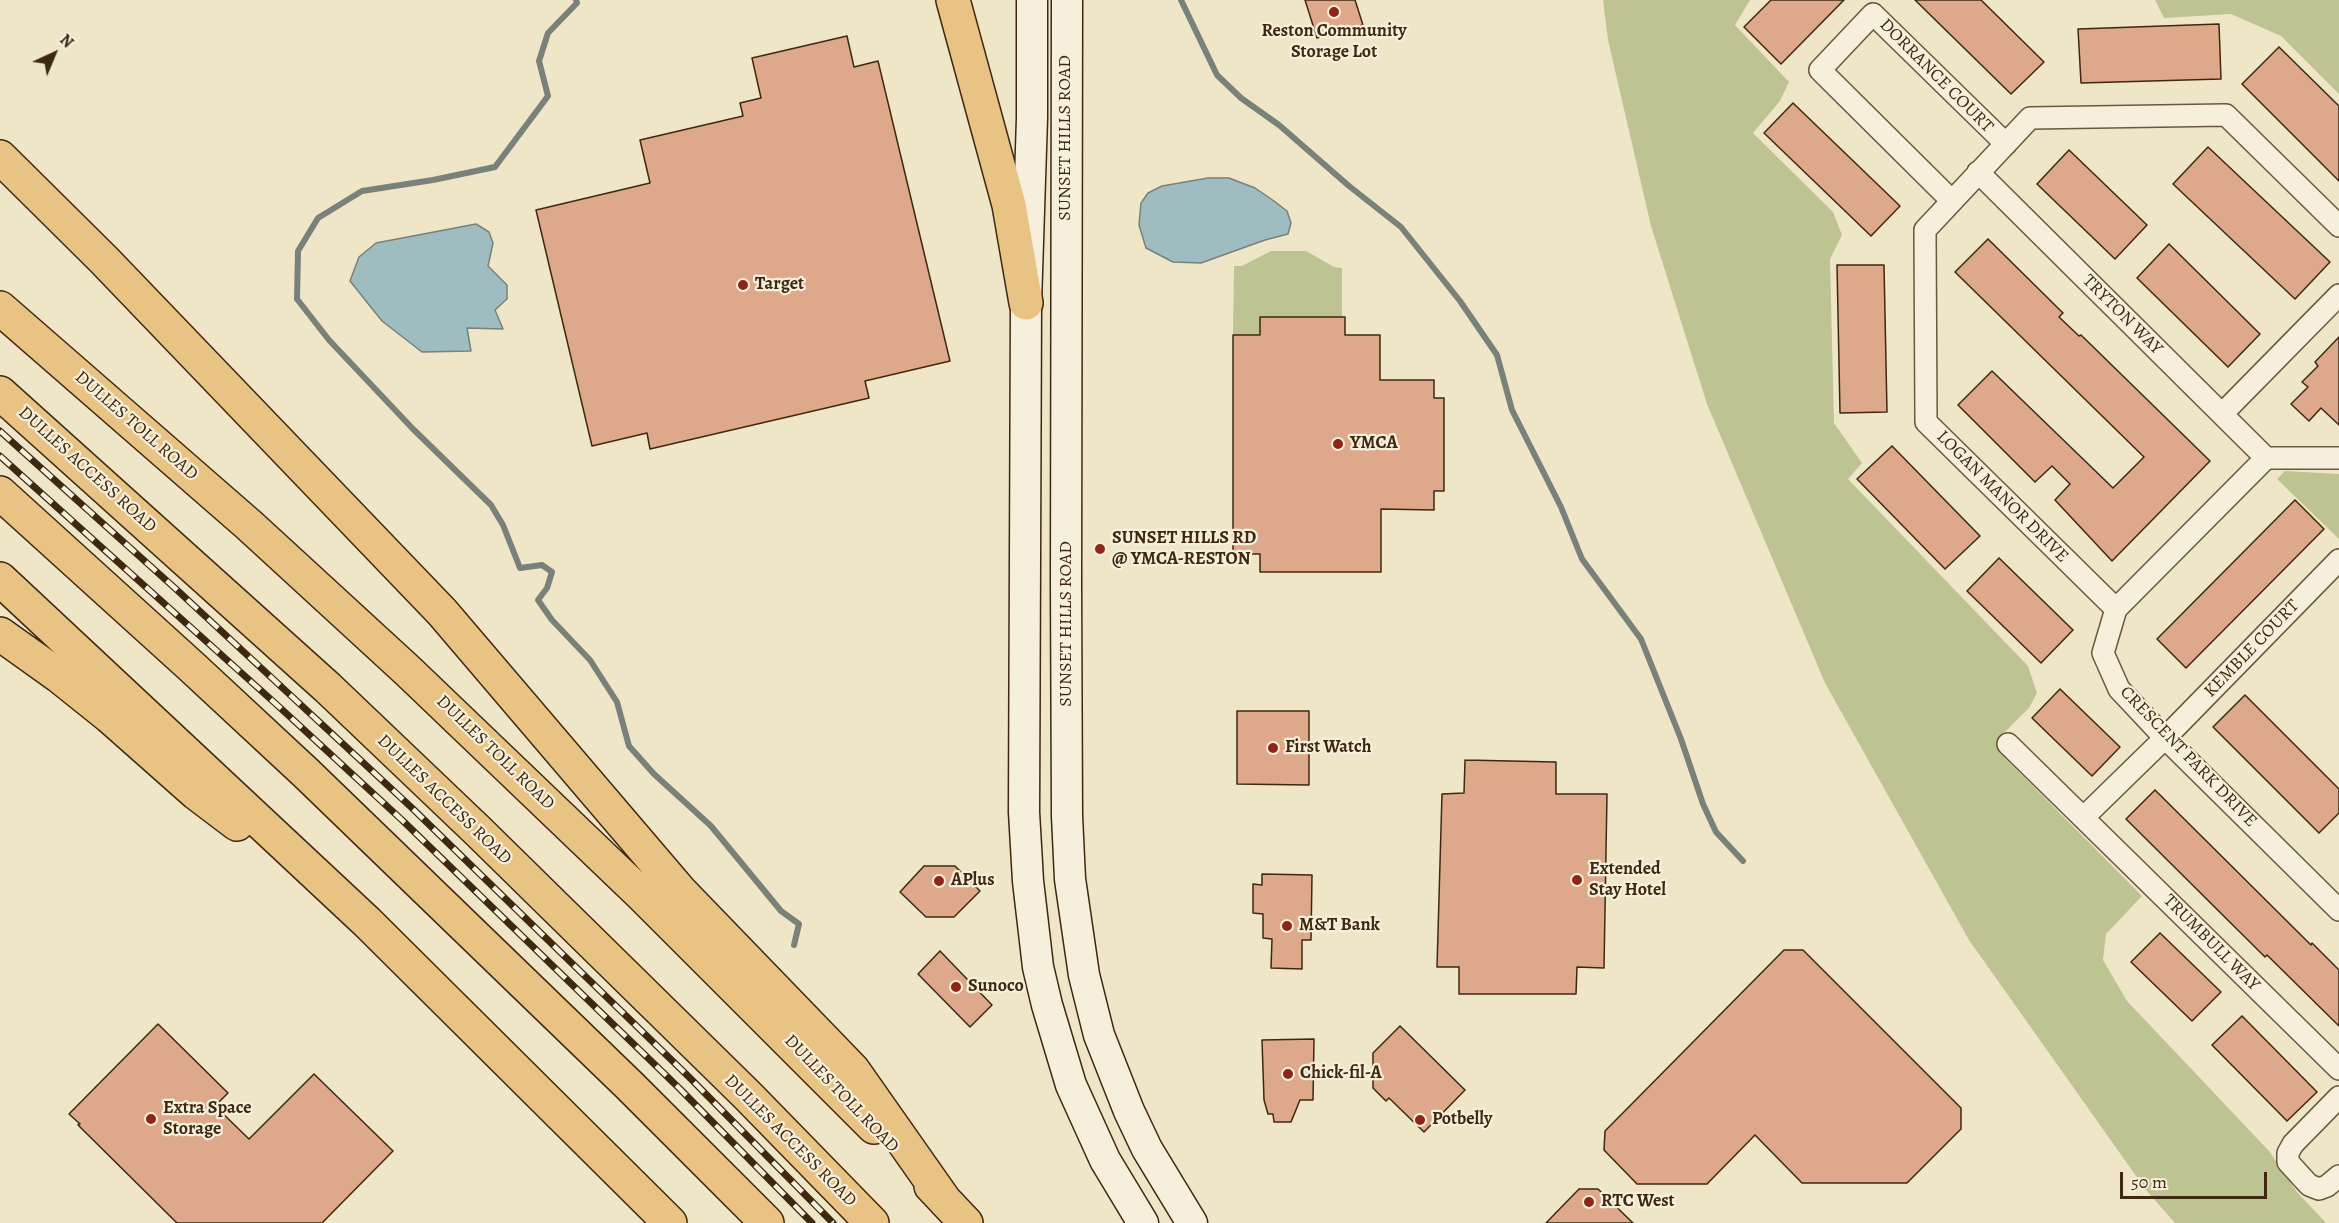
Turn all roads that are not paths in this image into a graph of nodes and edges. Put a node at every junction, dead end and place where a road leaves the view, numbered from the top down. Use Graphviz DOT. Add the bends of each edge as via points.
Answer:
graph roads {
  1 [pos="954,0"];
  2 [pos="1032,0"];
  3 [pos="1067,0"];
  4 [pos="2006,144"];
  5 [pos="0,158"];
  6 [pos="1978,172"];
  7 [pos="1951,200"];
  8 [pos="2339,226"];
  9 [pos="2339,295"];
  10 [pos="1026,303"];
  11 [pos="0,309"];
  12 [pos="0,393"];
  13 [pos="2222,414"];
  14 [pos="2266,458"];
  15 [pos="2339,458"];
  16 [pos="0,493"];
  17 [pos="2339,560"];
  18 [pos="0,579"];
  19 [pos="2116,609"];
  20 [pos="0,634"];
  21 [pos="2165,738"];
  22 [pos="2008,744"];
  23 [pos="2084,817"];
  24 [pos="2339,910"];
  25 [pos="367,922"];
  26 [pos="2339,1069"];
  27 [pos="2339,1097"];
  28 [pos="2339,1176"];
  29 [pos="955,1212"];
  30 [pos="670,1223"];
  31 [pos="767,1223"];
  32 [pos="872,1223"];
  33 [pos="1143,1223"];
  34 [pos="1192,1223"];
  1 -- 10 [label="highway" via="1009,205"];
  2 -- 10 [label="main road, SUNSET HILLS ROAD"];
  3 -- 34 [label="main road, SUNSET HILLS ROAD" via="1070,879 1084,975 1099,1035 1147,1149"];
  4 -- 6 [label="street, LOGAN MANOR DRIVE"];
  4 -- 7 [label="street, DORRANCE COURT" via="1873,14 1820,70"];
  4 -- 8 [label="street, LOGAN MANOR DRIVE" via="2030,118 2226,115"];
  5 -- 29 [label="highway" via="104,260 442,612 673,884 853,1070"];
  6 -- 7 [label="street, LOGAN MANOR DRIVE"];
  6 -- 13 [label="street, TRYTON WAY"];
  7 -- 19 [label="street, LOGAN MANOR DRIVE" via="1925,230 1926,422"];
  9 -- 13 [label="street"];
  10 -- 33 [label="main road, SUNSET HILLS ROAD" via="1024,812 1032,925 1047,1005 1071,1085 1105,1160"];
  11 -- 29 [label="highway, DULLES TOLL ROAD" via="249,525 487,745 718,970"];
  12 -- 32 [label="highway, DULLES ACCESS ROAD" via="328,688 740,1088"];
  13 -- 14 [label="street, TRYTON WAY"];
  14 -- 15 [label="street"];
  14 -- 19 [label="street, CRESCENT PARK DRIVE"];
  16 -- 31 [label="highway" via="306,773"];
  17 -- 21 [label="street, KEMBLE COURT"];
  18 -- 25 [label="highway"];
  19 -- 21 [label="street, CRESCENT PARK DRIVE" via="2103,653 2119,689"];
  20 -- 25 [label="highway" via="85,696 196,794"];
  21 -- 23 [label="street"];
  21 -- 24 [label="street, CRESCENT PARK DRIVE"];
  22 -- 23 [label="street, TRUMBULL WAY"];
  23 -- 26 [label="street, TRUMBULL WAY"];
  25 -- 30 [label="highway"];
  27 -- 28 [label="street" via="2293,1144 2288,1162 2309,1185 2319,1189"];
}
